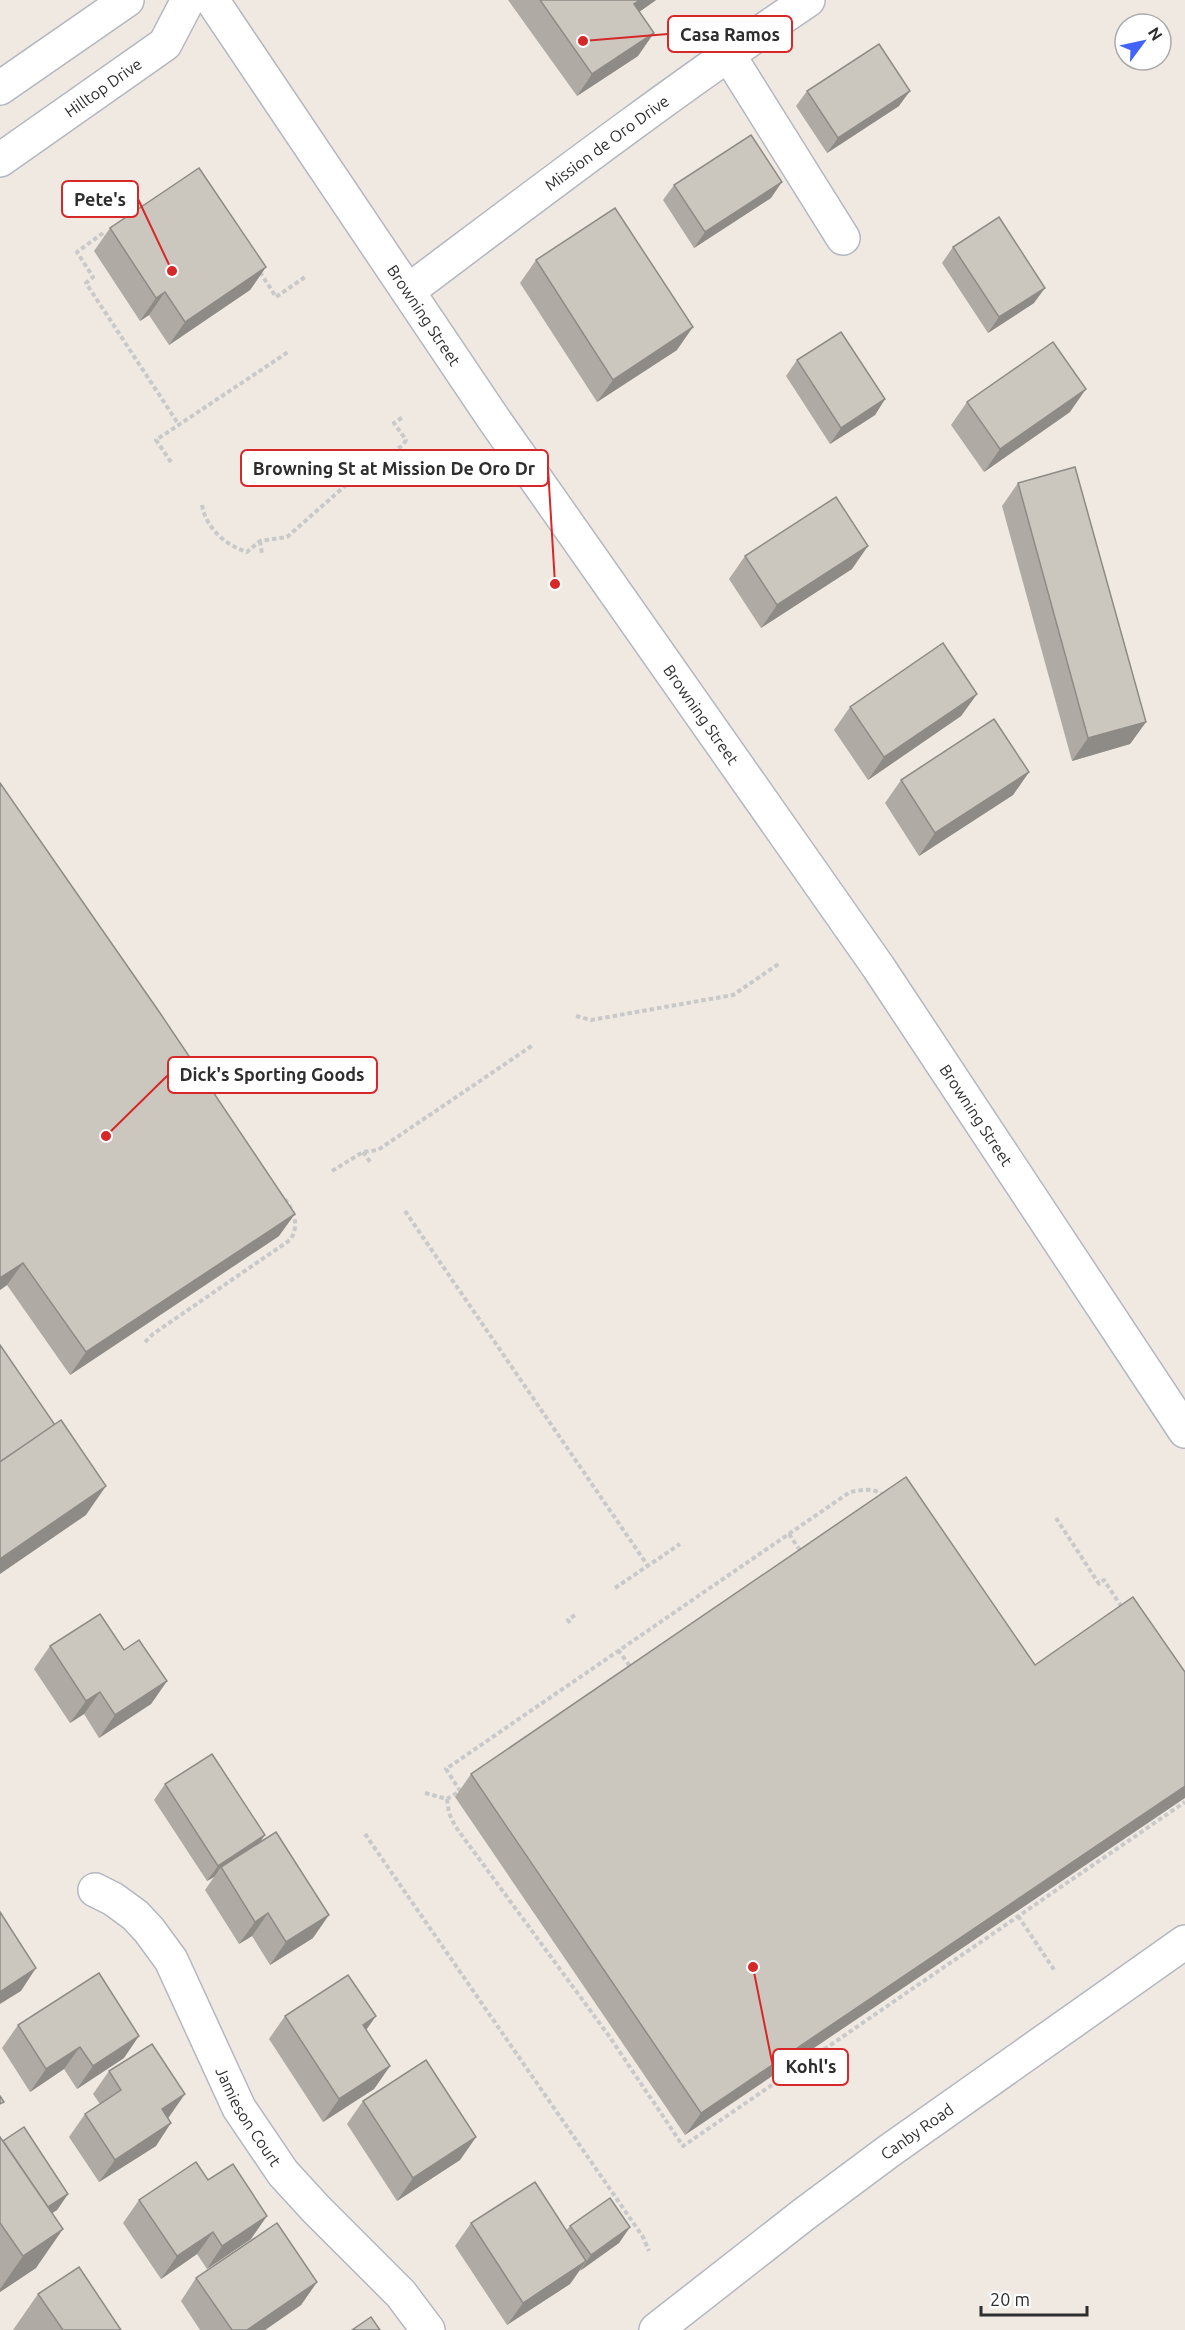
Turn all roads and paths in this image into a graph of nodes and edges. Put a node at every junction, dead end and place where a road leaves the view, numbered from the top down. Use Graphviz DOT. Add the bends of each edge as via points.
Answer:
graph roads {
  1 [pos="127,0"];
  2 [pos="188,0"];
  3 [pos="212,0"];
  4 [pos="808,0"];
  5 [pos="728,54"];
  6 [pos="0,88"];
  7 [pos="0,160"];
  8 [pos="103,233"];
  9 [pos="843,238"];
  10 [pos="258,269"];
  11 [pos="305,277"];
  12 [pos="408,291"];
  13 [pos="288,352"];
  14 [pos="403,417"];
  15 [pos="180,425"];
  16 [pos="171,462"];
  17 [pos="202,505"];
  18 [pos="260,541"];
  19 [pos="262,554"];
  20 [pos="780,963"];
  21 [pos="576,1016"];
  22 [pos="533,1046"];
  23 [pos="363,1152"];
  24 [pos="370,1163"];
  25 [pos="332,1171"];
  26 [pos="283,1197"];
  27 [pos="405,1211"];
  28 [pos="145,1342"];
  29 [pos="1185,1431"];
  30 [pos="877,1504"];
  31 [pos="1056,1518"];
  32 [pos="789,1534"];
  33 [pos="680,1544"];
  34 [pos="803,1555"];
  35 [pos="648,1566"];
  36 [pos="615,1588"];
  37 [pos="574,1615"];
  38 [pos="1129,1619"];
  39 [pos="570,1623"];
  40 [pos="618,1650"];
  41 [pos="634,1672"];
  42 [pos="425,1793"];
  43 [pos="447,1799"];
  44 [pos="1185,1802"];
  45 [pos="365,1834"];
  46 [pos="94,1890"];
  47 [pos="1018,1916"];
  48 [pos="1185,1942"];
  49 [pos="1055,1971"];
  50 [pos="649,2251"];
  51 [pos="428,2330"];
  52 [pos="656,2330"];
  1 -- 6 [label="street"];
  2 -- 7 [label="street, Hilltop Drive" via="165,44"];
  3 -- 12 [label="street, Browning Street"];
  4 -- 5 [label="street, Mission de Oro Drive"];
  5 -- 9 [label="street"];
  5 -- 12 [label="street, Mission de Oro Drive"];
  8 -- 15 [label="path" via="76,252 93,278 86,283"];
  10 -- 11 [label="path" via="276,297"];
  12 -- 29 [label="street, Browning Street" via="879,968"];
  13 -- 15 [label="path"];
  14 -- 18 [label="path" via="394,423 406,440 403,445 346,485 287,537"];
  15 -- 16 [label="path" via="156,440"];
  17 -- 18 [label="path" via="210,524 231,546 247,552"];
  18 -- 19 [label="path"];
  20 -- 21 [label="path" via="734,995 591,1020"];
  22 -- 23 [label="path" via="378,1150"];
  23 -- 24 [label="path"];
  23 -- 25 [label="path"];
  26 -- 28 [label="path" via="295,1218 295,1233 290,1240"];
  27 -- 35 [label="path"];
  30 -- 32 [label="path" via="886,1498 880,1492 850,1492"];
  31 -- 38 [label="path" via="1099,1584 1104,1580"];
  32 -- 34 [label="path"];
  32 -- 40 [label="path"];
  33 -- 35 [label="path"];
  35 -- 36 [label="path"];
  37 -- 39 [label="path" via="568,1620"];
  40 -- 41 [label="path"];
  40 -- 43 [label="path" via="446,1769 460,1791"];
  42 -- 43 [label="path"];
  43 -- 47 [label="path" via="455,1826 609,2036 683,2146"];
  44 -- 47 [label="path"];
  45 -- 50 [label="path" via="643,2236"];
  46 -- 51 [label="street, Jamieson Court" via="135,1915 171,1960 239,2108 283,2173 401,2294"];
  47 -- 49 [label="path"];
  48 -- 52 [label="street, Canby Road" via="889,2151"];
}
